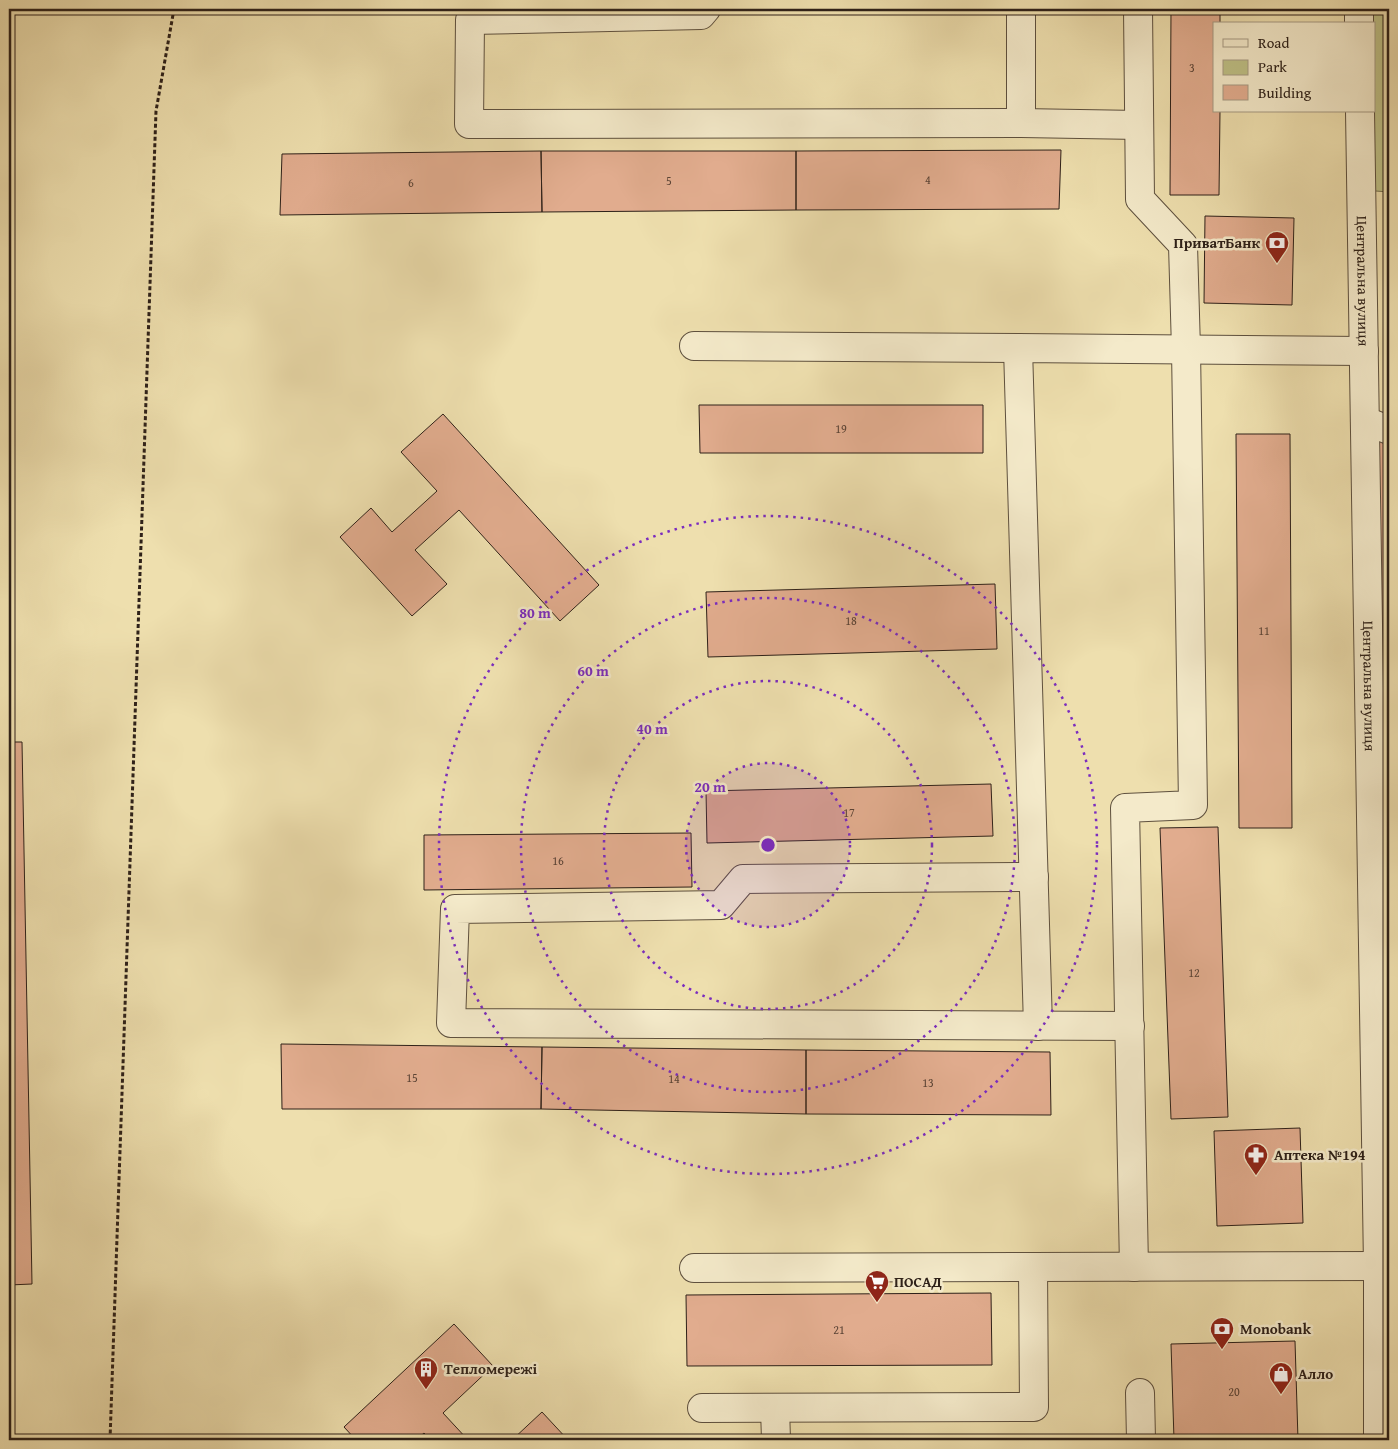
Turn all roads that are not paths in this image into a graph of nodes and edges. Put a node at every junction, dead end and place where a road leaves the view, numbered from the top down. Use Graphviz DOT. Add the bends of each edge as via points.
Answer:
graph roads {
  1 [pos="706,9"];
  2 [pos="1021,9"];
  3 [pos="1138,9"];
  4 [pos="1359,9"];
  5 [pos="1359,22"];
  6 [pos="1360,112"];
  7 [pos="1021,123"];
  8 [pos="1139,125"];
  9 [pos="694,346"];
  10 [pos="1018,348"];
  11 [pos="1186,350"];
  12 [pos="1364,351"];
  13 [pos="1377,426"];
  14 [pos="1034,877"];
  15 [pos="1038,1026"];
  16 [pos="1130,1026"];
  17 [pos="1134,1266"];
  18 [pos="1378,1266"];
  19 [pos="1033,1267"];
  20 [pos="694,1268"];
  21 [pos="1140,1393"];
  22 [pos="702,1408"];
  23 [pos="775,1408"];
  24 [pos="776,1440"];
  25 [pos="1141,1440"];
  26 [pos="1378,1440"];
  1 -- 7 [label="street" via="701,15 470,20 469,124"];
  2 -- 7 [label="street"];
  3 -- 8 [label="street"];
  4 -- 5 [label="street"];
  6 -- 12 [label="street, Центральна вулиця"];
  7 -- 8 [label="street"];
  8 -- 11 [label="street" via="1140,199 1183,245"];
  9 -- 10 [label="street"];
  10 -- 11 [label="street"];
  10 -- 14 [label="street"];
  11 -- 12 [label="street"];
  11 -- 16 [label="street" via="1193,805 1125,808"];
  12 -- 13 [label="street, Центральна вулиця"];
  13 -- 18 [label="street, Центральна вулиця"];
  14 -- 15 [label="street"];
  14 -- 15 [label="street" via="743,879 721,905 455,910 451,1023"];
  15 -- 16 [label="street"];
  16 -- 17 [label="street"];
  17 -- 18 [label="street"];
  17 -- 19 [label="street"];
  18 -- 26 [label="street, Центральна вулиця"];
  19 -- 20 [label="street"];
  19 -- 23 [label="street" via="1034,1407"];
  21 -- 25 [label="street"];
  22 -- 23 [label="street"];
  23 -- 24 [label="street"];
}
